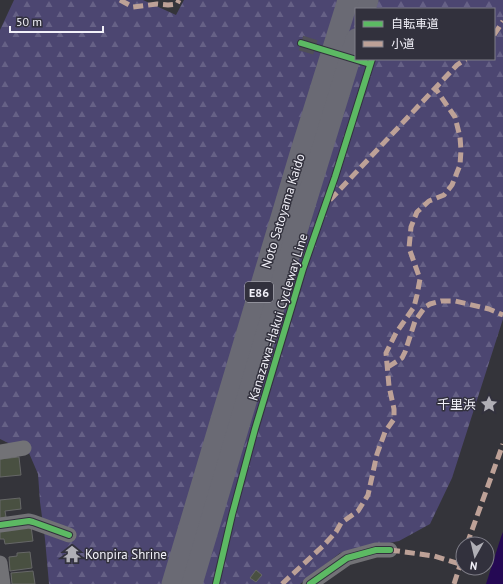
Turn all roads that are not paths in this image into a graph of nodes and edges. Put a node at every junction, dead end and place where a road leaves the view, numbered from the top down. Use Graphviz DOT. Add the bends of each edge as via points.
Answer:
graph roads {
  1 [pos="348,0"];
  2 [pos="355,42"];
  3 [pos="24,448"];
  4 [pos="0,452"];
  5 [pos="0,525"];
  6 [pos="69,535"];
  7 [pos="390,550"];
  8 [pos="0,563"];
  9 [pos="3,584"];
  10 [pos="172,584"];
  11 [pos="192,584"];
  12 [pos="310,584"];
  1 -- 10 [label="highway, Noto Satoyama Kaido / E86"];
  2 -- 11 [label="highway, Noto Satoyama Kaido / E86"];
  3 -- 4 [label="street"];
  5 -- 6 [label="street" via="29,521"];
  7 -- 12 [label="street" via="376,550 347,558"];
  8 -- 9 [label="street"];
}
